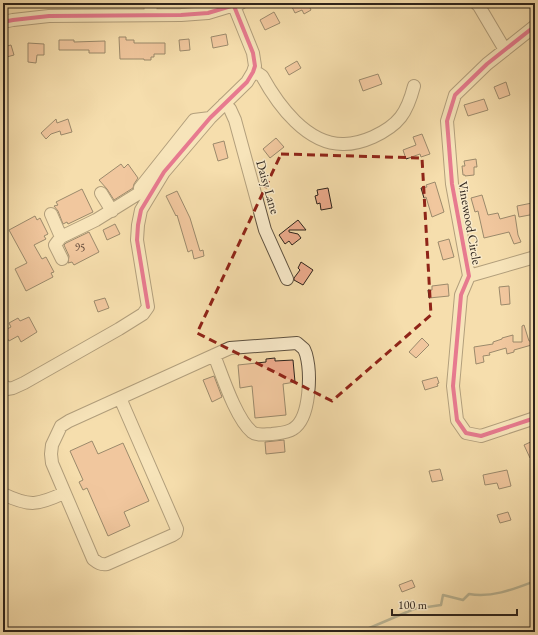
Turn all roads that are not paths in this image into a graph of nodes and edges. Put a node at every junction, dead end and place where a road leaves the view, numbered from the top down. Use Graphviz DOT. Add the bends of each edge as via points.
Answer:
graph roads {
  1 [pos="151,3"];
  2 [pos="476,3"];
  3 [pos="238,4"];
  4 [pos="150,15"];
  5 [pos="3,22"];
  6 [pos="535,26"];
  7 [pos="506,50"];
  8 [pos="253,72"];
  9 [pos="414,86"];
  10 [pos="224,104"];
  11 [pos="101,193"];
  12 [pos="145,194"];
  13 [pos="112,211"];
  14 [pos="51,214"];
  15 [pos="61,237"];
  16 [pos="535,257"];
  17 [pos="62,259"];
  18 [pos="469,276"];
  19 [pos="287,279"];
  20 [pos="214,355"];
  21 [pos="3,385"];
  22 [pos="120,398"];
  23 [pos="535,418"];
  24 [pos="64,493"];
  25 [pos="3,494"];
  1 -- 4 [label="street"];
  2 -- 7 [label="street"];
  3 -- 4 [label="street" via="208,13"];
  3 -- 8 [label="street" via="255,61"];
  4 -- 5 [label="street" via="49,16"];
  6 -- 7 [label="street, Vinewood Circle"];
  7 -- 18 [label="street, Vinewood Circle" via="487,64 455,95 447,121 452,184"];
  8 -- 9 [label="street" via="262,76 280,104 296,122 314,136 338,144 351,144 367,139 392,126 409,105"];
  8 -- 10 [label="street" via="247,82"];
  10 -- 12 [label="street"];
  10 -- 19 [label="street, Daisy Lane" via="230,109 235,120 265,230"];
  11 -- 13 [label="street"];
  12 -- 13 [label="street" via="131,197"];
  12 -- 21 [label="street" via="137,240 148,307 143,314 24,383 7,389"];
  13 -- 15 [label="street"];
  14 -- 15 [label="street"];
  15 -- 17 [label="street" via="56,245"];
  16 -- 18 [label="street"];
  18 -- 23 [label="street, Vinewood Circle" via="461,295 453,386 457,420 466,433 481,436"];
  20 -- 20 [label="street" via="230,348 297,344 304,349 308,359 310,390 300,422 293,430 284,433 259,435 251,432 236,409"];
  20 -- 22 [label="street"];
  22 -- 24 [label="street" via="61,426 52,445 51,454"];
  22 -- 24 [label="street" via="176,525 176,533 107,564 97,563"];
  24 -- 25 [label="street" via="37,503 24,503"];
}
